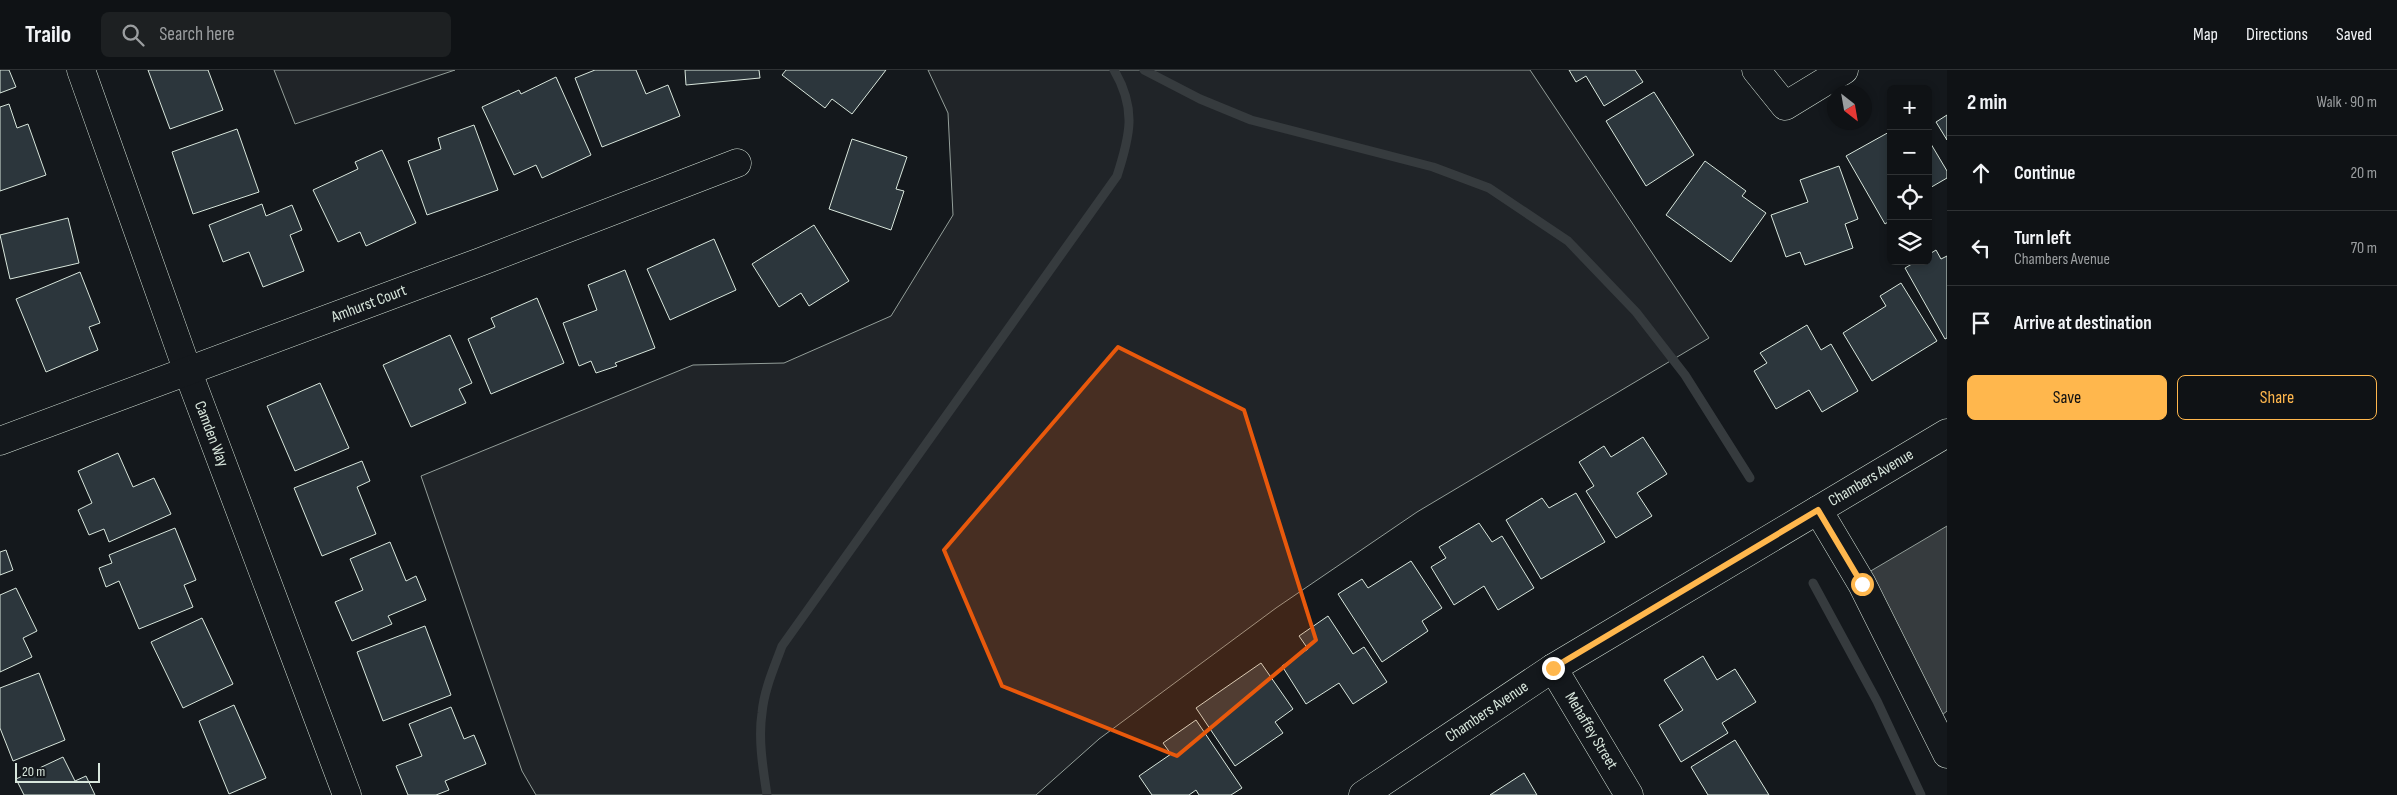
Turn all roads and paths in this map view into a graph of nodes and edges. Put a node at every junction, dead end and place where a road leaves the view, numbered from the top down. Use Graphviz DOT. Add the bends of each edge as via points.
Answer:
graph roads {
  1 [pos="81,70"];
  2 [pos="1756,70"];
  3 [pos="1844,70"];
  4 [pos="737,163"];
  5 [pos="188,372"];
  6 [pos="1947,433"];
  7 [pos="0,441"];
  8 [pos="1818,510"];
  9 [pos="1553,668"];
  10 [pos="1947,754"];
  11 [pos="347,795"];
  12 [pos="1363,795"];
  13 [pos="1629,795"];
  1 -- 5 [label="street, Camden Way"];
  2 -- 3 [label="street" via="1785,106"];
  4 -- 5 [label="street, Amhurst Court"];
  5 -- 7 [label="street, Amhurst Court"];
  5 -- 11 [label="street, Camden Way"];
  6 -- 8 [label="street, Chambers Avenue"];
  8 -- 9 [label="street, Chambers Avenue"];
  8 -- 10 [label="street" via="1862,584"];
  9 -- 12 [label="street, Chambers Avenue"];
  9 -- 13 [label="street, Mehaffey Street"];
}
